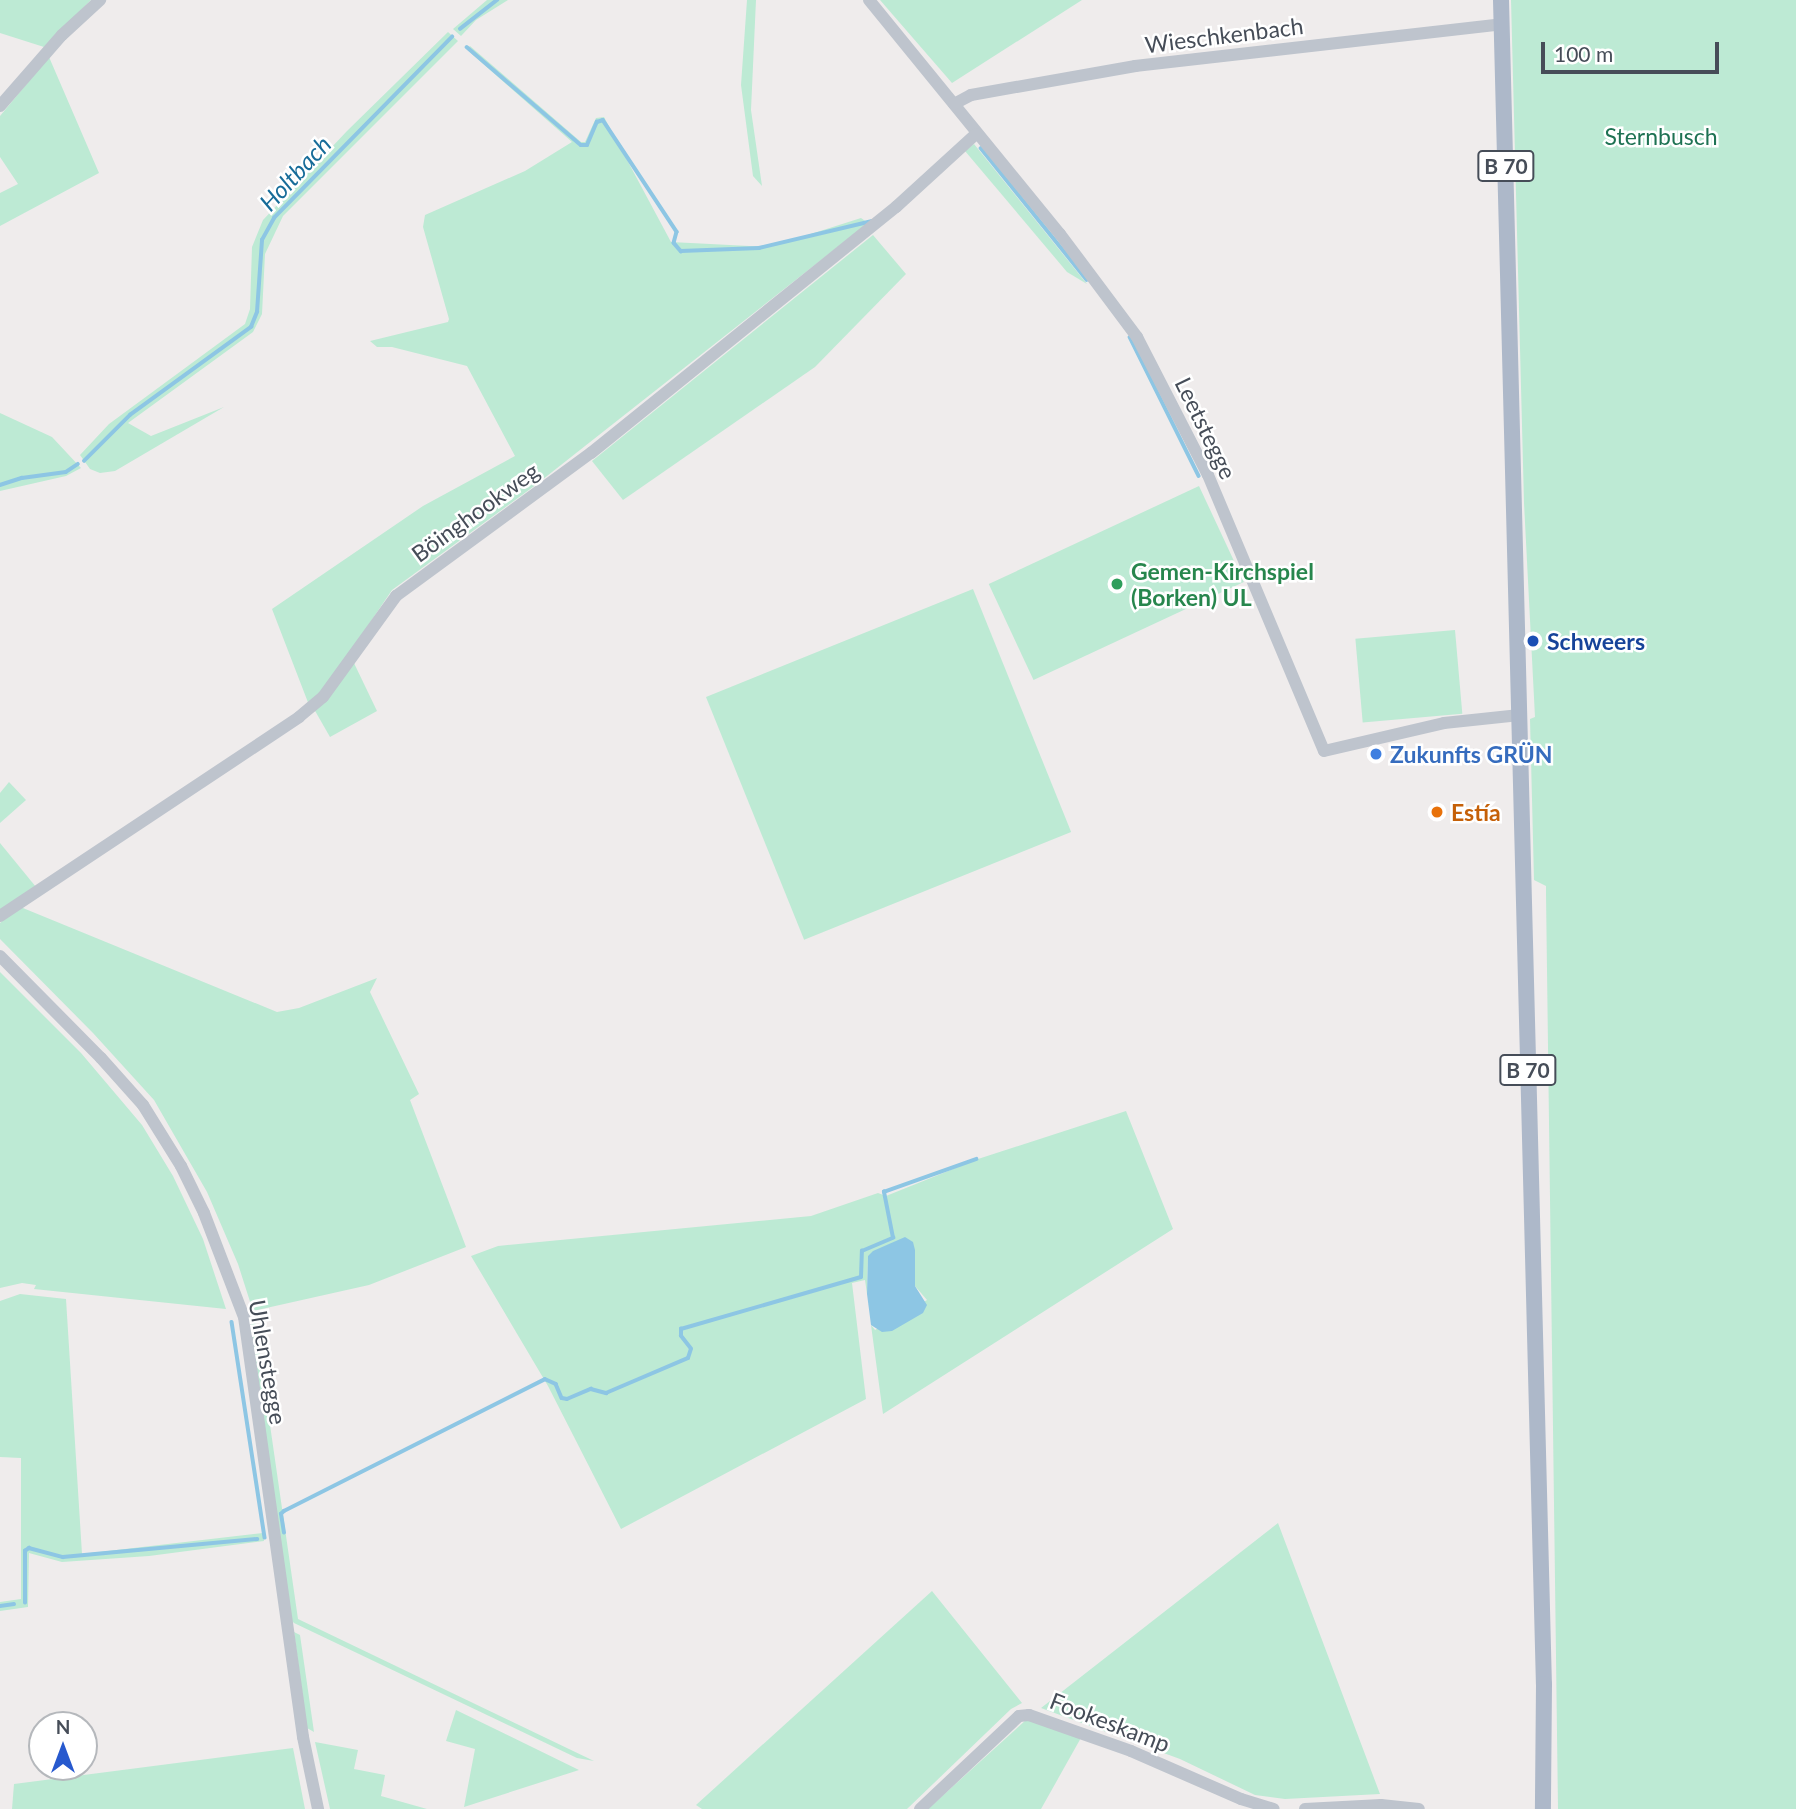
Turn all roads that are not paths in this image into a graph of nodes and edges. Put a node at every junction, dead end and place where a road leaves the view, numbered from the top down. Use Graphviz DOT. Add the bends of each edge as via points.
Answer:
graph roads {
  1 [pos="100,0"];
  2 [pos="869,0"];
  3 [pos="1501,0"];
  4 [pos="1502,24"];
  5 [pos="954,104"];
  6 [pos="0,106"];
  7 [pos="976,134"];
  8 [pos="1520,715"];
  9 [pos="0,916"];
  10 [pos="0,956"];
  11 [pos="318,1809"];
  12 [pos="920,1809"];
  13 [pos="1273,1809"];
  14 [pos="1305,1809"];
  15 [pos="1419,1809"];
  16 [pos="1543,1809"];
  1 -- 6 [label="street" via="62,35"];
  2 -- 5 [label="street, Leetstegge"];
  3 -- 4 [label="main road, B 70"];
  4 -- 5 [label="street, Wieschkenbach" via="1135,66 971,95"];
  4 -- 8 [label="main road, B 70"];
  5 -- 7 [label="street, Leetstegge"];
  7 -- 8 [label="street, Leetstegge" via="1060,234 1137,337 1208,475 1324,751 1444,723"];
  7 -- 9 [label="street, Böinghookweg" via="896,207 591,453 396,596 323,697 299,717"];
  8 -- 16 [label="main road, B 70" via="1544,1684"];
  10 -- 11 [label="street, Uhlenstegge" via="143,1105 204,1213 244,1317"];
  12 -- 13 [label="street, Fookeskamp" via="1019,1716 1029,1715"];
  14 -- 15 [label="street" via="1381,1805"];
}
